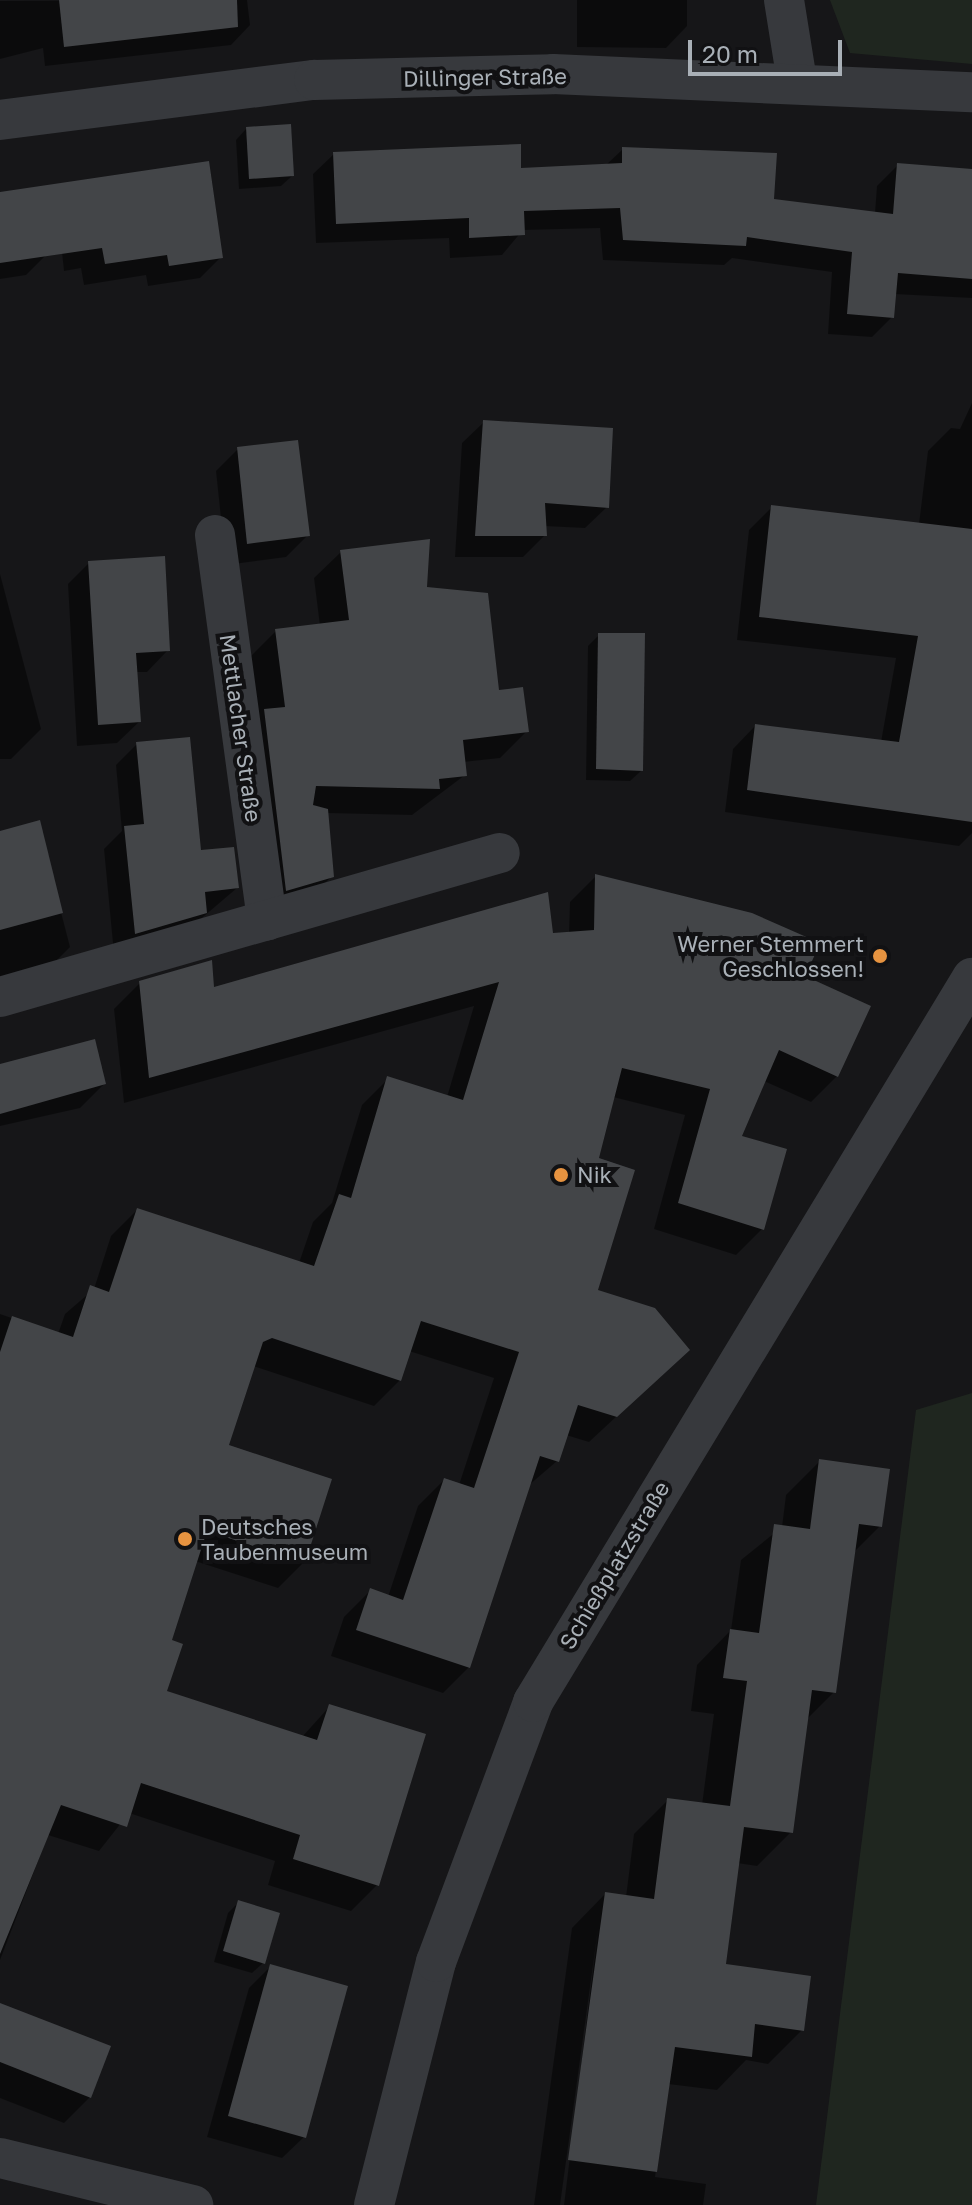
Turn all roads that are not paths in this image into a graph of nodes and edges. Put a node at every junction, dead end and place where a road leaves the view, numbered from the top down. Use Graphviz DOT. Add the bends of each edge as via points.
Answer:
graph roads {
  1 [pos="784,0"];
  2 [pos="797,81"];
  3 [pos="972,92"];
  4 [pos="0,120"];
  5 [pos="215,535"];
  6 [pos="500,853"];
  7 [pos="267,921"];
  8 [pos="972,978"];
  9 [pos="0,997"];
  10 [pos="0,2158"];
  11 [pos="193,2205"];
  12 [pos="374,2205"];
  1 -- 2 [label="street"];
  2 -- 3 [label="street, Dillinger Straße"];
  2 -- 4 [label="street, Dillinger Straße" via="553,74 314,80"];
  5 -- 7 [label="street, Mettlacher Straße"];
  6 -- 7 [label="street"];
  7 -- 9 [label="street"];
  8 -- 12 [label="street, Schießplatzstraße" via="533,1702 436,1962"];
  10 -- 11 [label="street"];
}
